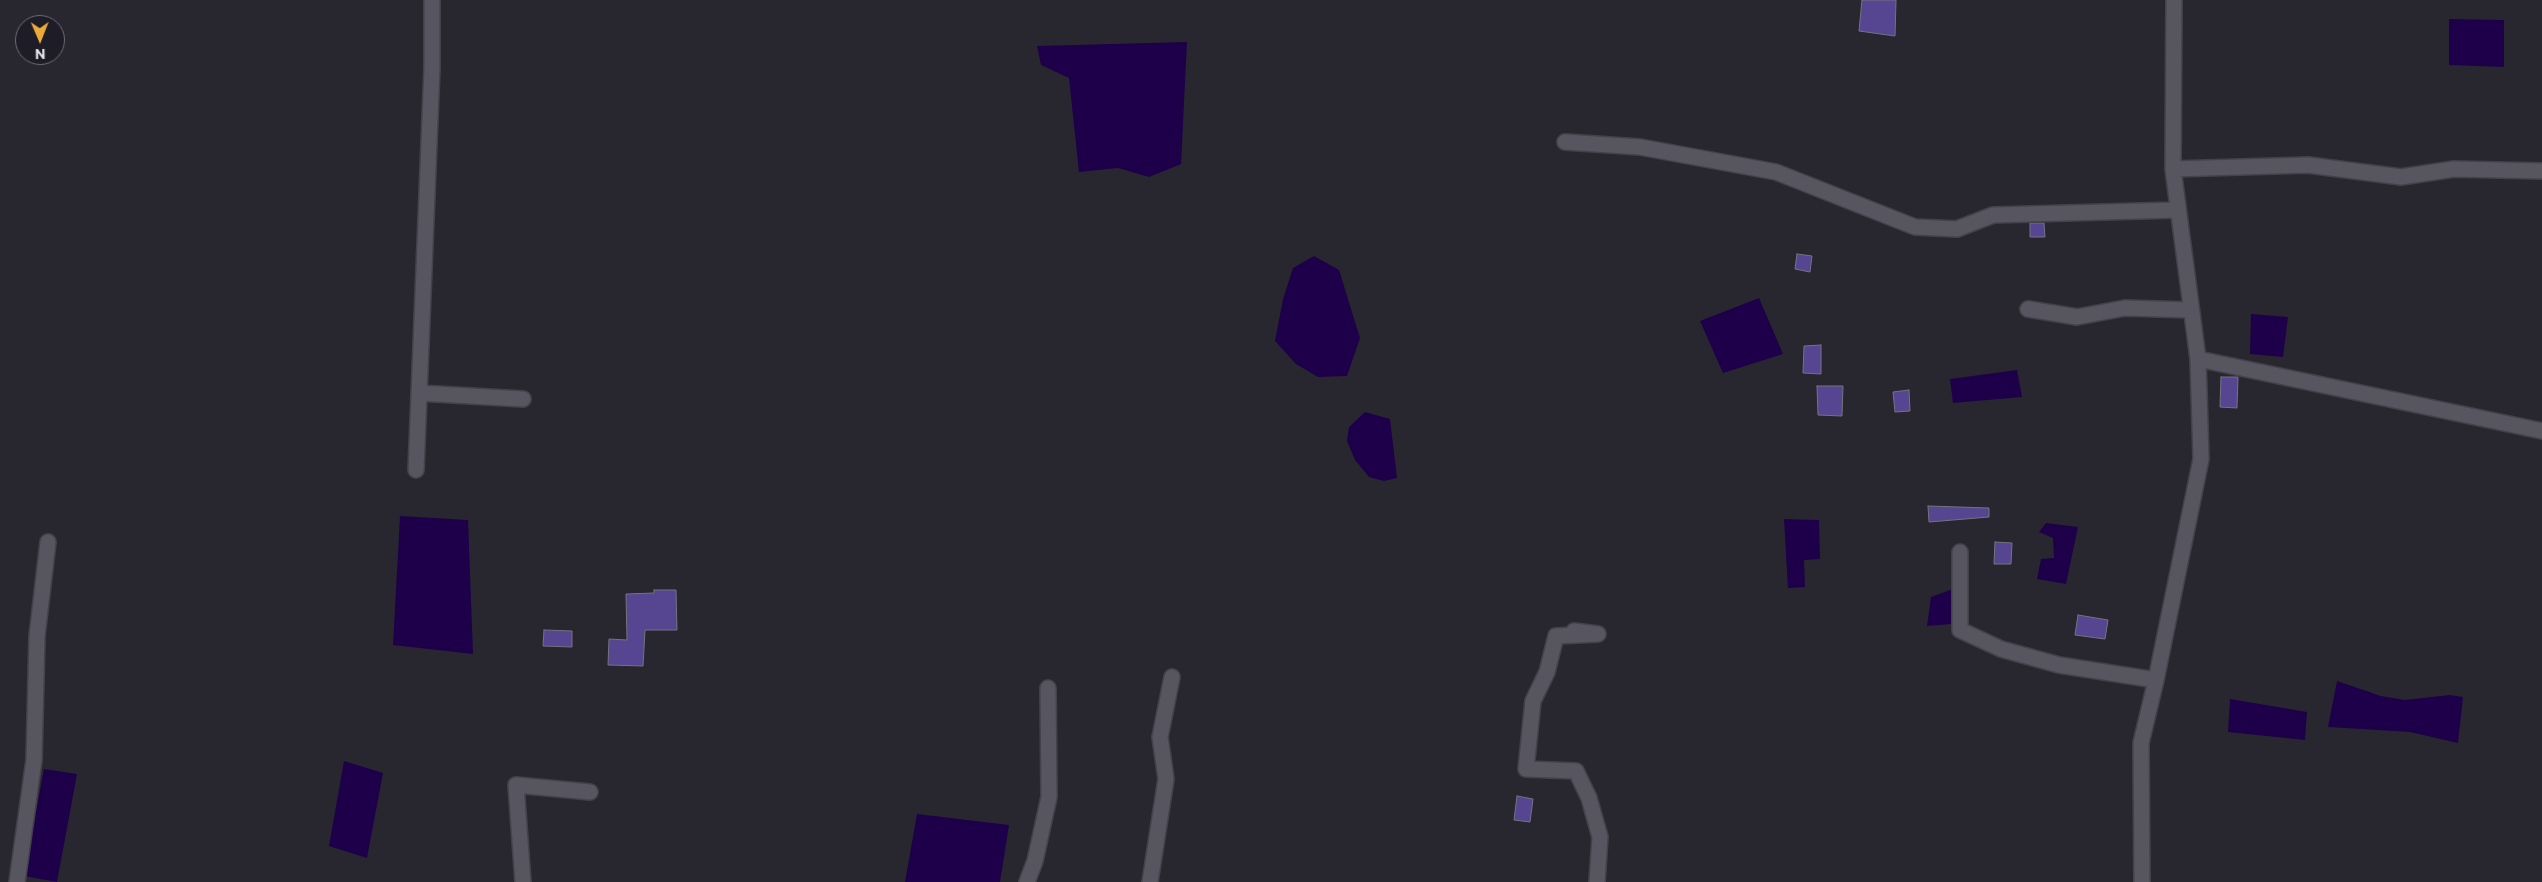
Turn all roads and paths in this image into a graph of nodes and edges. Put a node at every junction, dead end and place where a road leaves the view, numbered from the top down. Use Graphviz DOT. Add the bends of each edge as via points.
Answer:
graph roads {
  1 [pos="432,0"];
  2 [pos="2174,0"];
  3 [pos="1565,142"];
  4 [pos="2173,169"];
  5 [pos="2542,171"];
  6 [pos="2178,210"];
  7 [pos="2028,309"];
  8 [pos="2191,310"];
  9 [pos="2198,359"];
  10 [pos="419,393"];
  11 [pos="523,399"];
  12 [pos="2542,431"];
  13 [pos="416,470"];
  14 [pos="48,542"];
  15 [pos="1960,552"];
  16 [pos="1574,631"];
  17 [pos="1172,678"];
  18 [pos="2156,680"];
  19 [pos="1048,688"];
  20 [pos="590,792"];
  21 [pos="17,882"];
  22 [pos="523,882"];
  23 [pos="1027,882"];
  24 [pos="1150,882"];
  25 [pos="1597,882"];
  26 [pos="2142,882"];
  1 -- 10 [label="street"];
  2 -- 4 [label="street"];
  3 -- 6 [label="street" via="1640,147 1776,172 1915,227 1957,229 1993,215"];
  4 -- 5 [label="street" via="2308,165 2401,177 2454,169"];
  4 -- 6 [label="street"];
  6 -- 8 [label="street"];
  7 -- 8 [label="street" via="2077,318 2125,308"];
  8 -- 9 [label="street"];
  9 -- 12 [label="street"];
  9 -- 18 [label="street" via="2201,458"];
  10 -- 11 [label="street"];
  10 -- 13 [label="street"];
  14 -- 21 [label="street" via="37,636 34,760"];
  15 -- 18 [label="street" via="1960,630 2001,649 2059,665"];
  16 -- 25 [label="street" via="1598,634 1556,636 1548,672 1533,701 1526,769 1576,771 1589,798 1600,837"];
  17 -- 24 [label="street" via="1160,737 1166,779"];
  18 -- 26 [label="street" via="2141,743"];
  19 -- 23 [label="street" via="1049,797"];
  20 -- 22 [label="street" via="516,785"];
}
